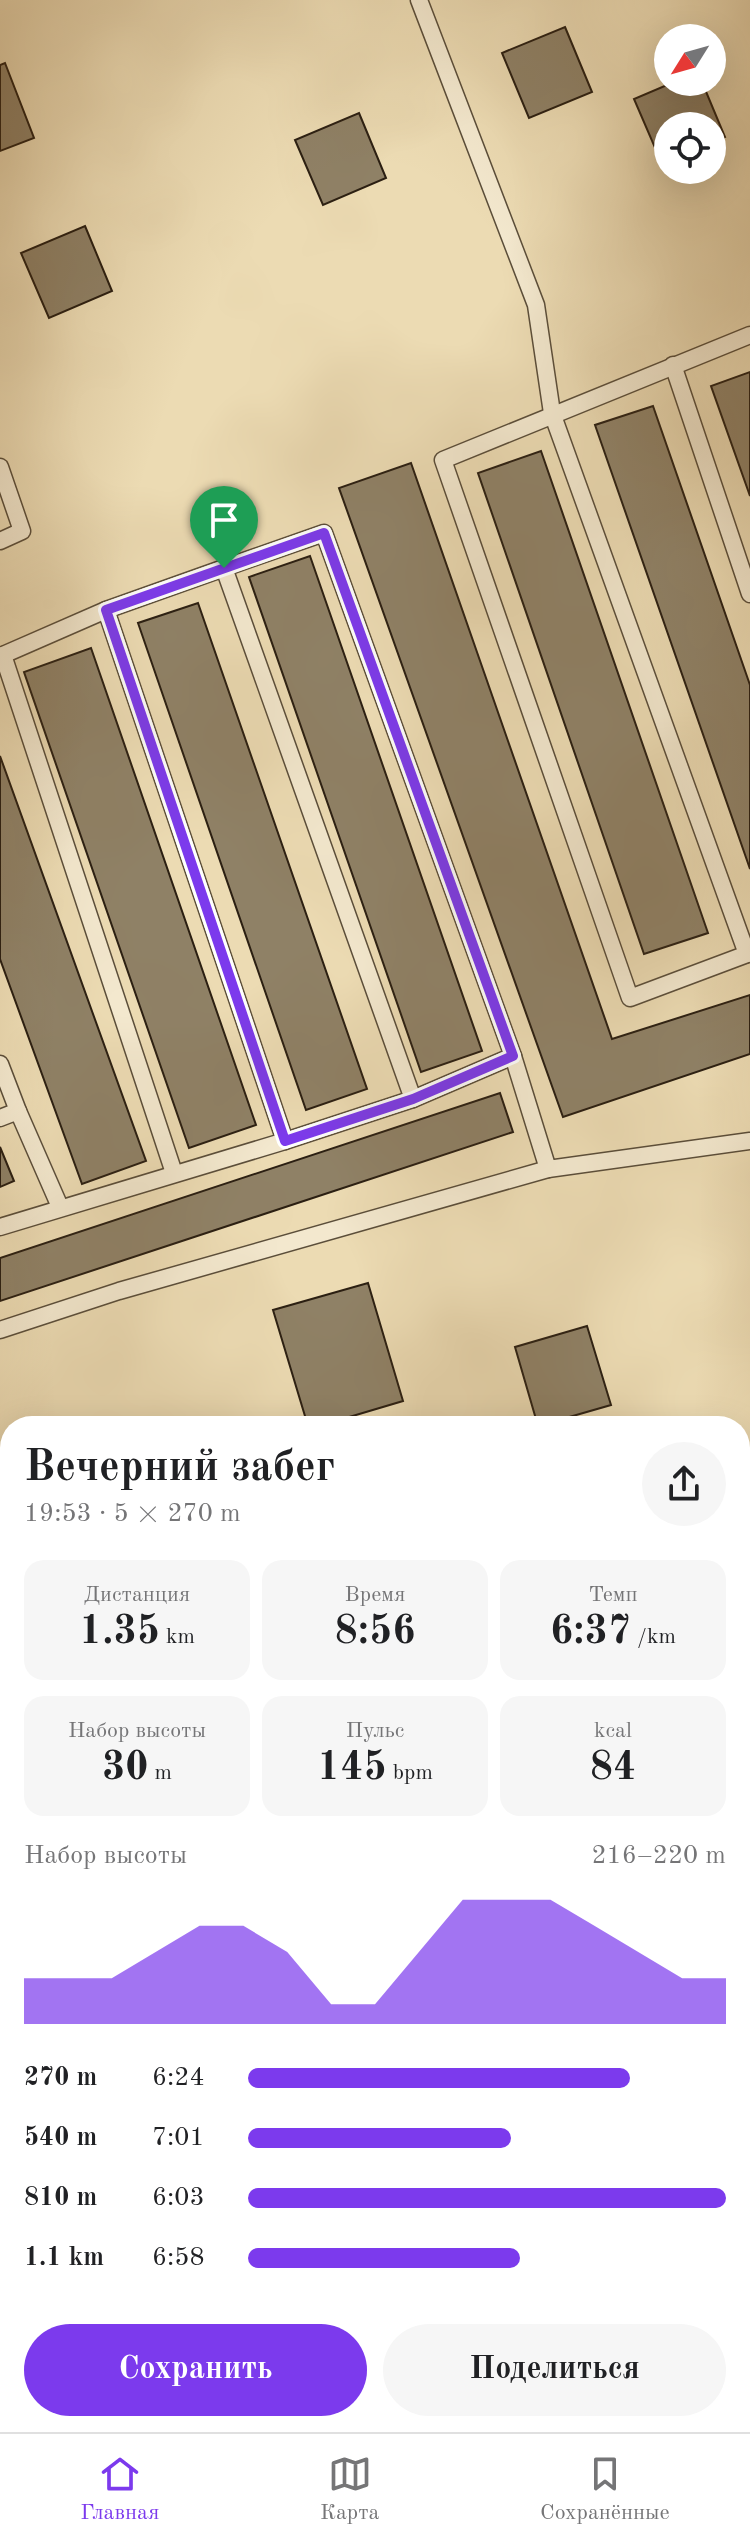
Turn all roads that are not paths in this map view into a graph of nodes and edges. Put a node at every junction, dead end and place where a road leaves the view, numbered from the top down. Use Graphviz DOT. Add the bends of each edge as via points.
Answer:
graph roads {
  1 [pos="419,0"];
  2 [pos="750,335"];
  3 [pos="673,365"];
  4 [pos="552,413"];
  5 [pos="0,467"];
  6 [pos="0,541"];
  7 [pos="224,568"];
  8 [pos="750,594"];
  9 [pos="106,610"];
  10 [pos="2,656"];
  11 [pos="748,954"];
  12 [pos="513,1056"];
  13 [pos="0,1064"];
  14 [pos="413,1099"];
  15 [pos="18,1111"];
  16 [pos="0,1118"];
  17 [pos="285,1141"];
  18 [pos="750,1141"];
  19 [pos="548,1169"];
  20 [pos="174,1173"];
  21 [pos="60,1207"];
  22 [pos="0,1227"];
  23 [pos="0,1330"];
  1 -- 4 [label="lane" via="536,305"];
  2 -- 3 [label="lane"];
  3 -- 4 [label="lane"];
  3 -- 8 [label="lane"];
  4 -- 11 [label="lane"];
  4 -- 11 [label="lane" via="443,460 630,998"];
  5 -- 6 [label="lane" via="22,531"];
  7 -- 9 [label="lane"];
  7 -- 12 [label="lane" via="324,533"];
  7 -- 14 [label="lane"];
  9 -- 10 [label="lane"];
  9 -- 17 [label="lane"];
  10 -- 20 [label="lane"];
  12 -- 14 [label="lane"];
  12 -- 19 [label="lane"];
  13 -- 15 [label="lane"];
  14 -- 17 [label="lane"];
  15 -- 16 [label="lane"];
  15 -- 21 [label="lane"];
  17 -- 20 [label="lane"];
  18 -- 19 [label="lane"];
  19 -- 23 [label="lane"];
  20 -- 21 [label="lane"];
  21 -- 22 [label="lane"];
}
